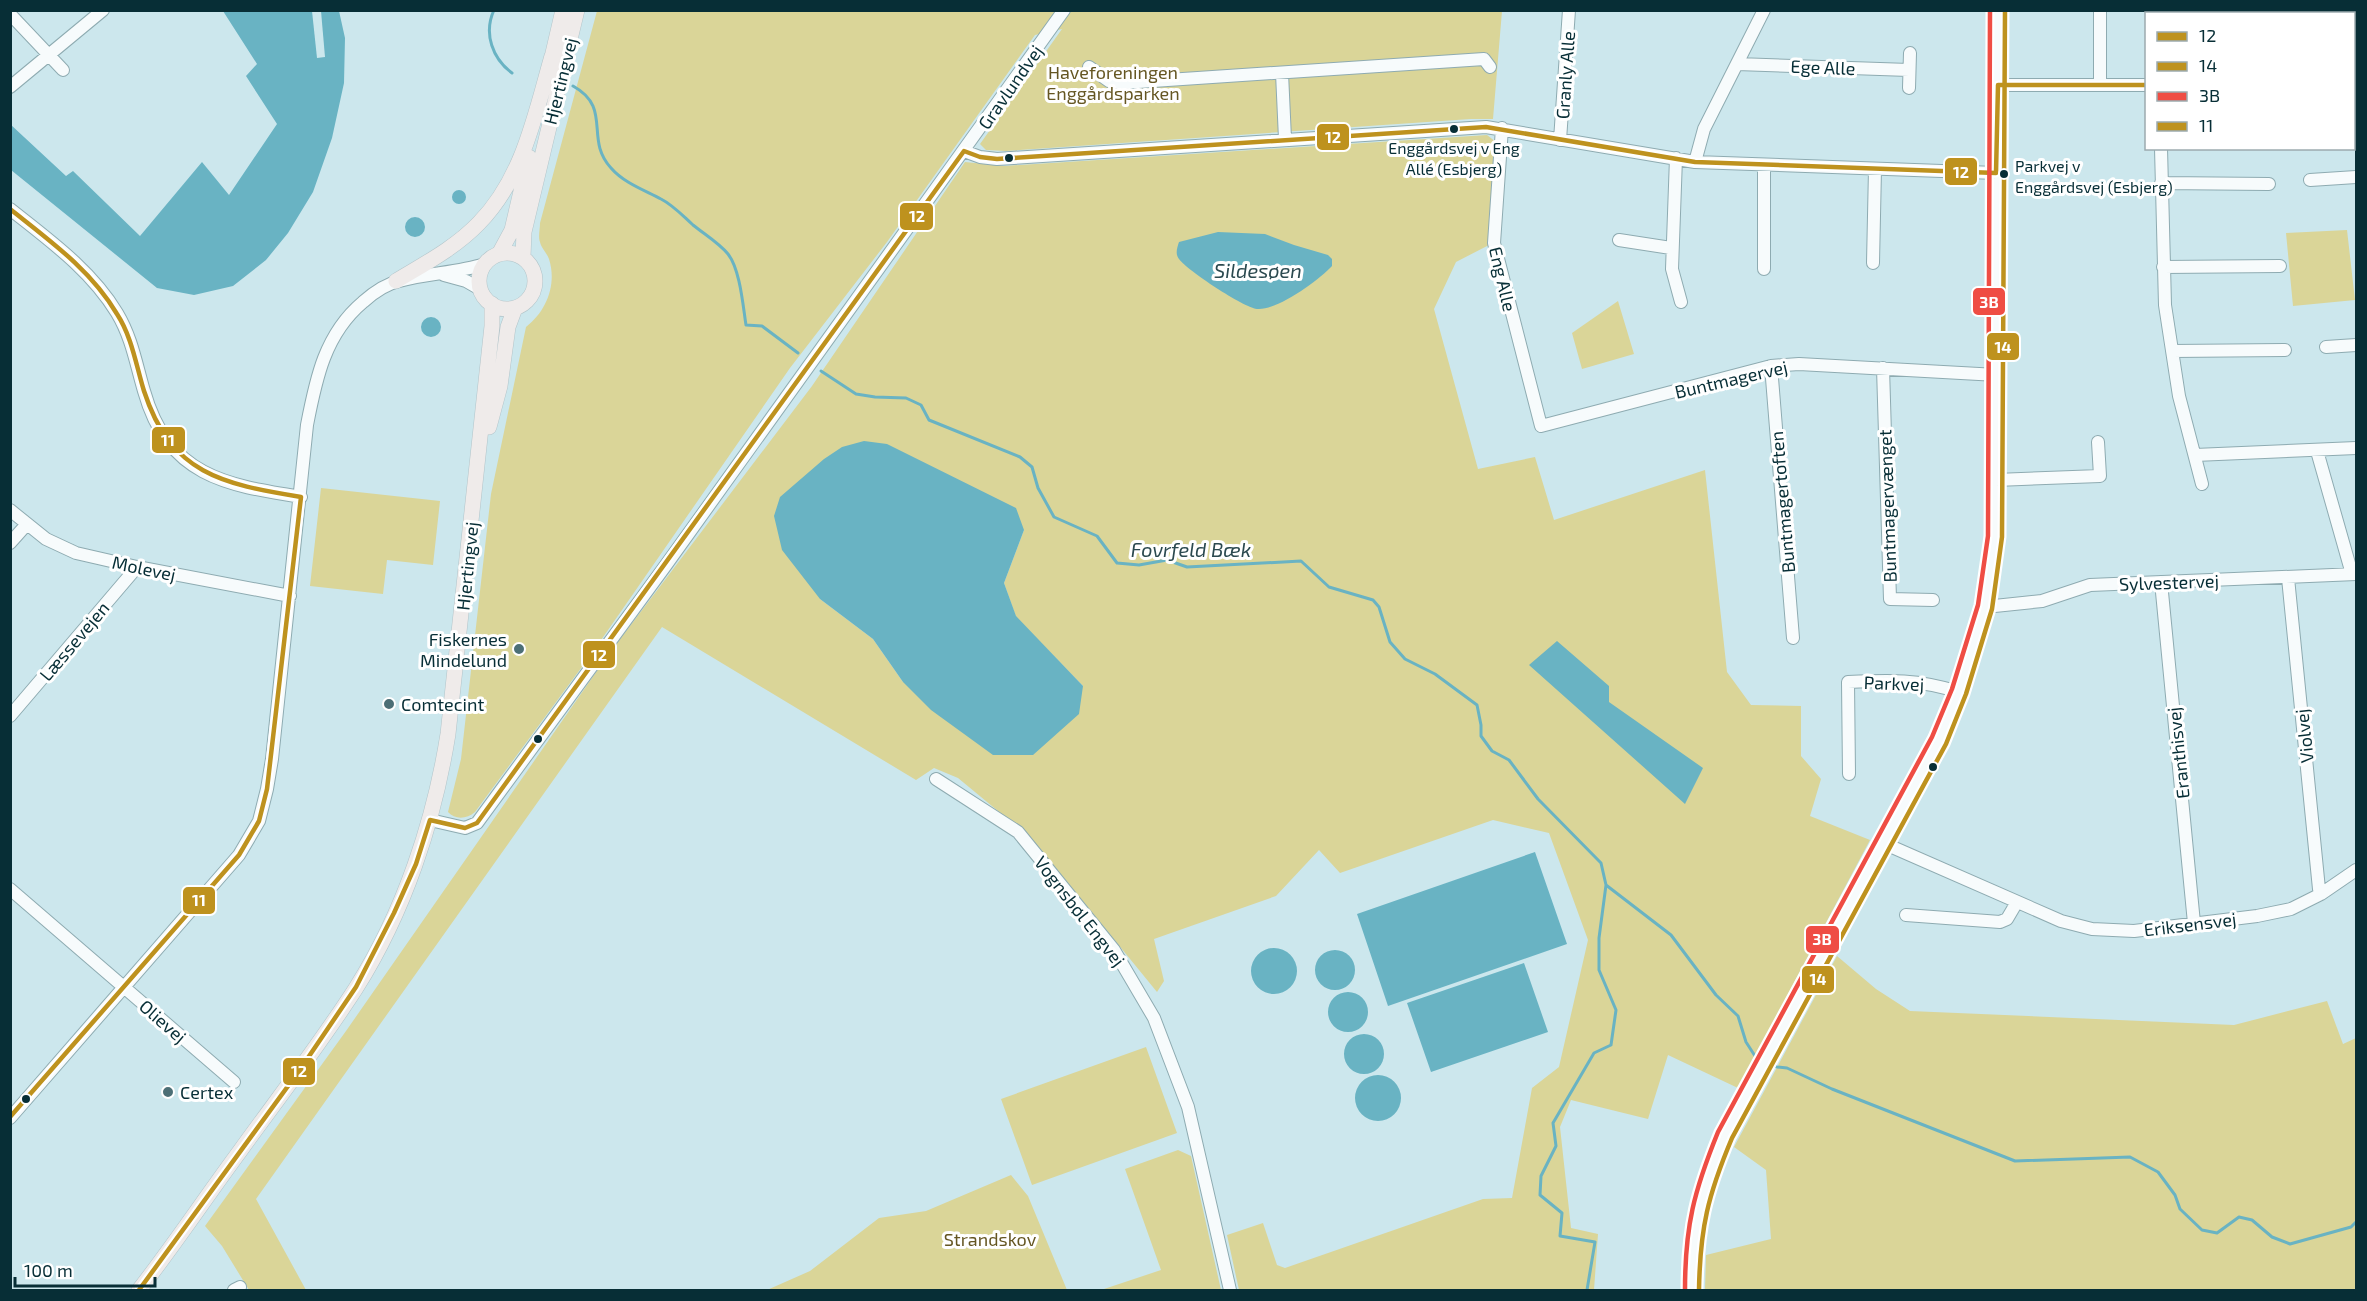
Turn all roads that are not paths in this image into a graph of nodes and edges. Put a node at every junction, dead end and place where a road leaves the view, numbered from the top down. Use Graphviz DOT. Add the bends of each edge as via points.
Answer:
graph roads {
  1 [pos="103,10"];
  2 [pos="563,10"];
  3 [pos="577,10"];
  4 [pos="1064,10"];
  5 [pos="1569,10"];
  6 [pos="1764,10"];
  7 [pos="1998,10"];
  8 [pos="2100,10"];
  9 [pos="10,14"];
  10 [pos="1910,53"];
  11 [pos="49,55"];
  12 [pos="552,56"];
  13 [pos="1737,64"];
  14 [pos="1089,67"];
  15 [pos="1490,67"];
  16 [pos="63,70"];
  17 [pos="1910,70"];
  18 [pos="1282,73"];
  19 [pos="1998,85"];
  20 [pos="2100,85"];
  21 [pos="2145,85"];
  22 [pos="10,87"];
  23 [pos="1909,88"];
  24 [pos="1502,128"];
  25 [pos="1285,139"];
  26 [pos="1560,140"];
  27 [pos="2161,150"];
  28 [pos="964,151"];
  29 [pos="1676,158"];
  30 [pos="1695,162"];
  31 [pos="1764,165"];
  32 [pos="1875,169"];
  33 [pos="1996,173"];
  34 [pos="2356,177"];
  35 [pos="2310,180"];
  36 [pos="2161,183"];
  37 [pos="2269,184"];
  38 [pos="10,208"];
  39 [pos="1619,240"];
  40 [pos="1671,248"];
  41 [pos="499,254"];
  42 [pos="524,257"];
  43 [pos="1873,263"];
  44 [pos="485,264"];
  45 [pos="2280,266"];
  46 [pos="2163,267"];
  47 [pos="1764,269"];
  48 [pos="436,275"];
  49 [pos="396,281"];
  50 [pos="480,289"];
  51 [pos="1681,302"];
  52 [pos="492,304"];
  53 [pos="515,308"];
  54 [pos="2356,345"];
  55 [pos="2326,347"];
  56 [pos="2285,350"];
  57 [pos="2172,351"];
  58 [pos="1771,366"];
  59 [pos="1883,368"];
  60 [pos="1997,375"];
  61 [pos="1541,426"];
  62 [pos="2098,442"];
  63 [pos="2356,448"];
  64 [pos="2317,451"];
  65 [pos="2195,455"];
  66 [pos="477,473"];
  67 [pos="1996,480"];
  68 [pos="2202,484"];
  69 [pos="301,497"];
  70 [pos="10,510"];
  71 [pos="27,524"];
  72 [pos="10,543"];
  73 [pos="137,567"];
  74 [pos="2354,574"];
  75 [pos="2288,578"];
  76 [pos="2161,582"];
  77 [pos="290,596"];
  78 [pos="1933,600"];
  79 [pos="1985,607"];
  80 [pos="1793,638"];
  81 [pos="1959,692"];
  82 [pos="10,716"];
  83 [pos="1849,774"];
  84 [pos="936,779"];
  85 [pos="430,820"];
  86 [pos="1883,843"];
  87 [pos="2356,870"];
  88 [pos="10,889"];
  89 [pos="2321,894"];
  90 [pos="2017,902"];
  91 [pos="1906,915"];
  92 [pos="2194,923"];
  93 [pos="124,987"];
  94 [pos="234,1082"];
  95 [pos="10,1118"];
  96 [pos="139,1290"];
  97 [pos="1230,1290"];
  98 [pos="1692,1290"];
  1 -- 11 [label="street"];
  2 -- 12 [label="main road, Hjertingvej"];
  3 -- 42 [label="main road, Hjertingvej" via="524,232"];
  4 -- 28 [label="street, Gravlundvej"];
  5 -- 26 [label="street, Granly Alle"];
  6 -- 13 [label="street"];
  7 -- 19 [label="street"];
  8 -- 20 [label="street"];
  9 -- 11 [label="street"];
  10 -- 17 [label="street"];
  11 -- 16 [label="street"];
  11 -- 22 [label="street"];
  12 -- 41 [label="main road, Hjertingvej" via="512,230"];
  12 -- 49 [label="main road" via="530,132 516,169 497,202 453,245"];
  13 -- 17 [label="street, Ege Alle"];
  13 -- 30 [label="street" via="1704,129"];
  14 -- 18 [label="street" via="1109,81 1123,83"];
  15 -- 18 [label="street" via="1484,58"];
  17 -- 23 [label="street"];
  18 -- 25 [label="street"];
  19 -- 20 [label="street"];
  19 -- 33 [label="street"];
  20 -- 21 [label="street"];
  24 -- 25 [label="street"];
  24 -- 26 [label="street"];
  24 -- 61 [label="street, Eng Alle" via="1494,243"];
  25 -- 28 [label="street" via="997,159"];
  26 -- 29 [label="street"];
  27 -- 36 [label="street"];
  28 -- 85 [label="street, Gravlundvej" via="477,823 465,828"];
  29 -- 30 [label="street"];
  29 -- 40 [label="street"];
  30 -- 31 [label="street"];
  31 -- 32 [label="street"];
  31 -- 47 [label="street"];
  32 -- 33 [label="street"];
  32 -- 43 [label="street"];
  33 -- 60 [label="street"];
  34 -- 35 [label="street"];
  36 -- 37 [label="street"];
  36 -- 46 [label="street"];
  38 -- 69 [label="street" via="81,268 102,291 129,336 150,412 178,453 220,480"];
  39 -- 40 [label="street"];
  40 -- 51 [label="street"];
  41 -- 42 [label="main road"];
  41 -- 44 [label="main road"];
  42 -- 53 [label="main road" via="536,281 530,298"];
  44 -- 48 [label="street"];
  44 -- 50 [label="main road"];
  45 -- 46 [label="street"];
  46 -- 57 [label="street"];
  48 -- 49 [label="street"];
  48 -- 50 [label="street" via="466,281"];
  49 -- 69 [label="street" via="352,311 335,333 323,359 307,425"];
  50 -- 52 [label="main road"];
  52 -- 53 [label="main road"];
  52 -- 66 [label="main road, Hjertingvej"];
  53 -- 66 [label="main road, Hjertingvej"];
  54 -- 55 [label="street"];
  56 -- 57 [label="street"];
  57 -- 65 [label="street"];
  58 -- 59 [label="street, Buntmagervej"];
  58 -- 61 [label="street, Buntmagervej"];
  58 -- 80 [label="street, Buntmagertoften"];
  59 -- 60 [label="street, Buntmagervej"];
  59 -- 78 [label="street, Buntmagervænget" via="1890,600"];
  60 -- 67 [label="street"];
  62 -- 67 [label="street" via="2100,476"];
  63 -- 64 [label="street"];
  64 -- 65 [label="street"];
  64 -- 74 [label="street"];
  65 -- 68 [label="street"];
  66 -- 85 [label="main road, Hjertingvej" via="448,734"];
  67 -- 79 [label="street" via="1995,537"];
  69 -- 77 [label="street"];
  70 -- 71 [label="street, Molevej"];
  71 -- 72 [label="street"];
  71 -- 73 [label="street, Molevej" via="76,553"];
  73 -- 77 [label="street, Molevej"];
  73 -- 82 [label="street, Læssevejen"];
  74 -- 75 [label="street, Sylvestervej"];
  75 -- 76 [label="street, Sylvestervej"];
  75 -- 89 [label="street, Violvej"];
  76 -- 79 [label="street, Sylvestervej" via="2091,585 2042,601"];
  76 -- 92 [label="street, Eranthisvej"];
  77 -- 93 [label="street" via="272,759 259,821 239,855"];
  79 -- 81 [label="street"];
  81 -- 83 [label="street, Parkvej" via="1905,680 1848,682"];
  81 -- 86 [label="street" via="1939,740"];
  84 -- 97 [label="street, Vognsbøl Engvej" via="1018,832 1114,950 1154,1018 1188,1107"];
  85 -- 96 [label="main road, Hjertingvej" via="407,884 356,987"];
  86 -- 90 [label="street, Eriksensvej"];
  86 -- 98 [label="street" via="1725,1135 1706,1180 1698,1214"];
  87 -- 89 [label="street, Eriksensvej"];
  88 -- 93 [label="street, Olievej"];
  89 -- 92 [label="street, Eriksensvej" via="2291,909"];
  90 -- 91 [label="street" via="2007,919 2000,922"];
  90 -- 92 [label="street, Eriksensvej" via="2092,929 2134,931"];
  93 -- 94 [label="street, Olievej"];
  93 -- 95 [label="street"];
}
